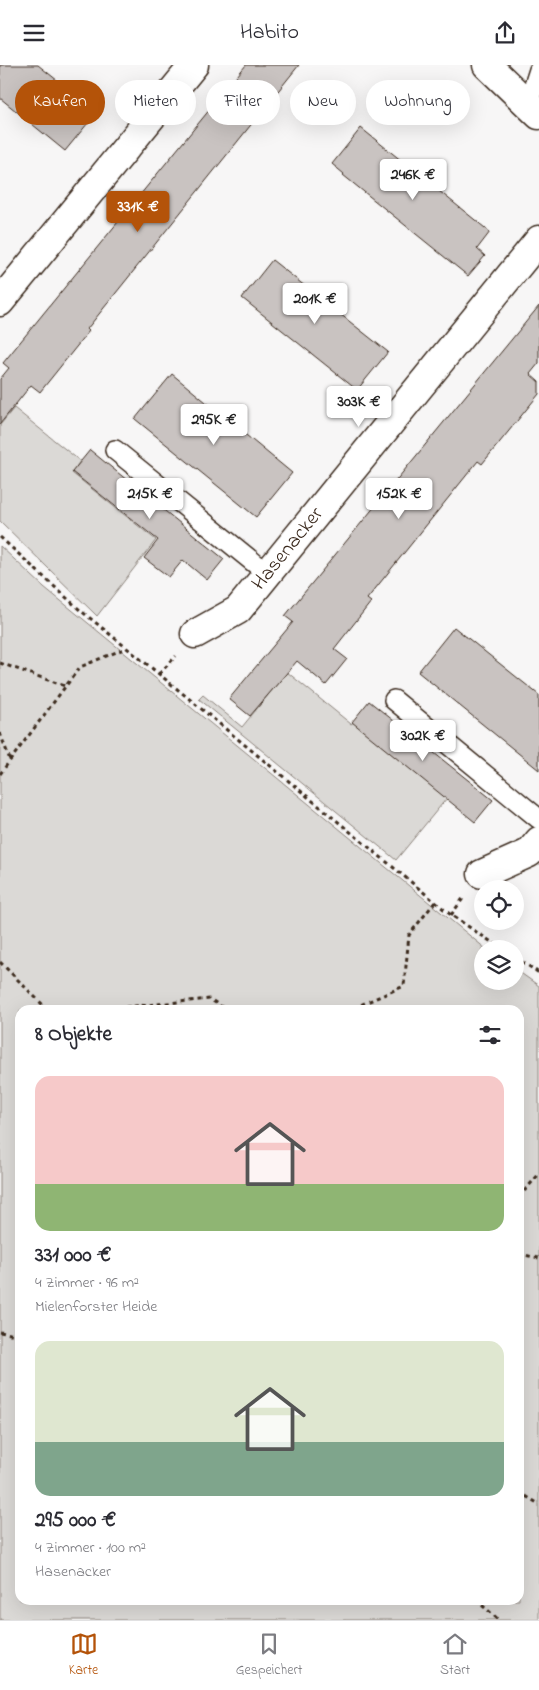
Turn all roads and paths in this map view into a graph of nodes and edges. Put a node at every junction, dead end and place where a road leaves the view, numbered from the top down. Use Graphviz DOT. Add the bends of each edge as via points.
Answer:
graph roads {
  1 [pos="194,65"];
  2 [pos="487,65"];
  3 [pos="539,70"];
  4 [pos="534,109"];
  5 [pos="539,240"];
  6 [pos="0,302"];
  7 [pos="115,450"];
  8 [pos="0,537"];
  9 [pos="268,574"];
  10 [pos="195,635"];
  11 [pos="126,648"];
  12 [pos="0,663"];
  13 [pos="65,686"];
  14 [pos="394,699"];
  15 [pos="0,733"];
  16 [pos="10,761"];
  17 [pos="0,773"];
  18 [pos="539,819"];
  19 [pos="539,841"];
  20 [pos="482,874"];
  21 [pos="435,902"];
  22 [pos="488,940"];
  23 [pos="0,961"];
  24 [pos="524,963"];
  25 [pos="539,973"];
  26 [pos="43,1005"];
  27 [pos="147,1005"];
  28 [pos="219,1005"];
  29 [pos="360,1005"];
  30 [pos="539,1174"];
  31 [pos="524,1191"];
  32 [pos="524,1255"];
  33 [pos="539,1258"];
  34 [pos="0,1332"];
  35 [pos="15,1335"];
  36 [pos="524,1495"];
  37 [pos="539,1504"];
  38 [pos="482,1605"];
  39 [pos="499,1620"];
  1 -- 6 [label="street"];
  2 -- 4 [label="street"];
  3 -- 4 [label="lane"];
  5 -- 9 [label="street, Hasenacker"];
  7 -- 9 [label="lane"];
  8 -- 11 [label="path" via="80,611"];
  9 -- 10 [label="street, Hasenacker" via="238,610"];
  11 -- 13 [label="path" via="80,667"];
  11 -- 21 [label="path"];
  12 -- 13 [label="path"];
  13 -- 16 [label="path"];
  14 -- 18 [label="lane"];
  15 -- 16 [label="path"];
  16 -- 17 [label="path"];
  19 -- 20 [label="street" via="529,853"];
  21 -- 22 [label="path"];
  21 -- 29 [label="path" via="409,935 404,986"];
  23 -- 26 [label="path"];
  24 -- 25 [label="path"];
  27 -- 28 [label="path" via="210,999"];
  30 -- 31 [label="path"];
  32 -- 33 [label="path"];
  34 -- 35 [label="path"];
  36 -- 37 [label="path"];
  38 -- 39 [label="path"];
}
